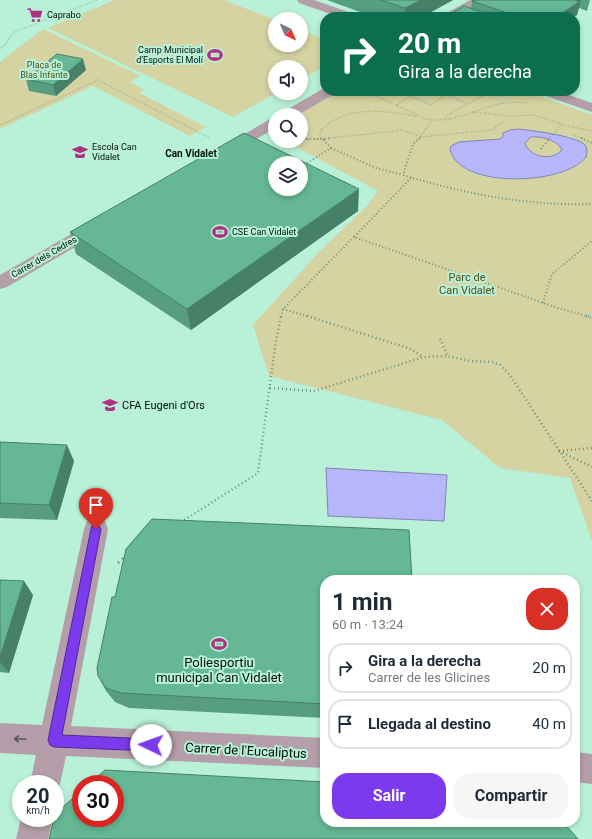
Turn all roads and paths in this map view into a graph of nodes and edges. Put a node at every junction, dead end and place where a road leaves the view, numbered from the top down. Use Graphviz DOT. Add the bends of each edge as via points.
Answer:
graph roads {
  1 [pos="97,0"];
  2 [pos="303,0"];
  3 [pos="479,0"];
  4 [pos="336,12"];
  5 [pos="458,12"];
  6 [pos="0,48"];
  7 [pos="320,96"];
  8 [pos="375,96"];
  9 [pos="410,96"];
  10 [pos="444,96"];
  11 [pos="448,96"];
  12 [pos="483,96"];
  13 [pos="559,96"];
  14 [pos="530,103"];
  15 [pos="468,104"];
  16 [pos="396,105"];
  17 [pos="300,108"];
  18 [pos="592,108"];
  19 [pos="473,112"];
  20 [pos="416,116"];
  21 [pos="446,118"];
  22 [pos="431,120"];
  23 [pos="506,120"];
  24 [pos="562,124"];
  25 [pos="0,125"];
  26 [pos="268,126"];
  27 [pos="592,132"];
  28 [pos="573,135"];
  29 [pos="422,137"];
  30 [pos="308,138"];
  31 [pos="324,139"];
  32 [pos="216,141"];
  33 [pos="592,143"];
  34 [pos="331,148"];
  35 [pos="541,149"];
  36 [pos="210,160"];
  37 [pos="308,162"];
  38 [pos="403,175"];
  39 [pos="411,178"];
  40 [pos="592,204"];
  41 [pos="108,220"];
  42 [pos="354,237"];
  43 [pos="592,241"];
  44 [pos="0,283"];
  45 [pos="543,303"];
  46 [pos="283,308"];
  47 [pos="592,318"];
  48 [pos="440,339"];
  49 [pos="448,356"];
  50 [pos="424,357"];
  51 [pos="270,388"];
  52 [pos="592,448"];
  53 [pos="558,451"];
  54 [pos="592,467"];
  55 [pos="592,501"];
  56 [pos="178,524"];
  57 [pos="96,529"];
  58 [pos="131,553"];
  59 [pos="116,568"];
  60 [pos="0,738"];
  61 [pos="54,740"];
  62 [pos="320,754"];
  63 [pos="580,768"];
  64 [pos="592,769"];
  65 [pos="47,775"];
  66 [pos="35,827"];
  67 [pos="32,839"];
  1 -- 6 [label="path" via="14,32"];
  2 -- 4 [label="street"];
  3 -- 5 [label="street"];
  7 -- 17 [label="street"];
  8 -- 16 [label="path"];
  9 -- 10 [label="path" via="431,105"];
  9 -- 16 [label="path"];
  11 -- 15 [label="path"];
  12 -- 15 [label="path"];
  13 -- 18 [label="street"];
  14 -- 19 [label="path" via="501,104"];
  15 -- 21 [label="path"];
  16 -- 20 [label="path"];
  19 -- 21 [label="path"];
  19 -- 24 [label="path" via="534,116"];
  20 -- 22 [label="path"];
  20 -- 31 [label="path" via="376,111 346,114 325,124 320,131 320,136"];
  21 -- 22 [label="path"];
  22 -- 29 [label="path"];
  23 -- 29 [label="path" via="492,130"];
  24 -- 27 [label="path"];
  24 -- 35 [label="path"];
  25 -- 32 [label="path" via="98,80"];
  26 -- 36 [label="street"];
  28 -- 33 [label="path"];
  29 -- 31 [label="path" via="403,130"];
  29 -- 38 [label="path" via="413,144"];
  30 -- 31 [label="path"];
  31 -- 34 [label="path"];
  34 -- 37 [label="path"];
  34 -- 38 [label="path" via="376,168"];
  38 -- 39 [label="path"];
  39 -- 40 [label="path" via="518,203"];
  39 -- 42 [label="path"];
  41 -- 44 [label="street, Carrer dels Cedres"];
  42 -- 45 [label="path"];
  42 -- 46 [label="path"];
  43 -- 45 [label="path" via="552,274"];
  45 -- 47 [label="path"];
  46 -- 50 [label="path" via="411,349"];
  46 -- 51 [label="path"];
  48 -- 49 [label="path"];
  49 -- 50 [label="path"];
  49 -- 53 [label="path" via="470,362 492,362 505,369"];
  50 -- 51 [label="path" via="314,390"];
  51 -- 56 [label="path" via="258,473"];
  52 -- 53 [label="path"];
  53 -- 54 [label="path"];
  53 -- 55 [label="path"];
  57 -- 61 [label="street"];
  58 -- 59 [label="path" via="118,562"];
  61 -- 60 [label="street, Carrer de l'Eucaliptus, one-way"];
  61 -- 62 [label="street, Carrer de l'Eucaliptus"];
  61 -- 65 [label="street"];
  63 -- 64 [label="street"];
  66 -- 67 [label="street"];
}
